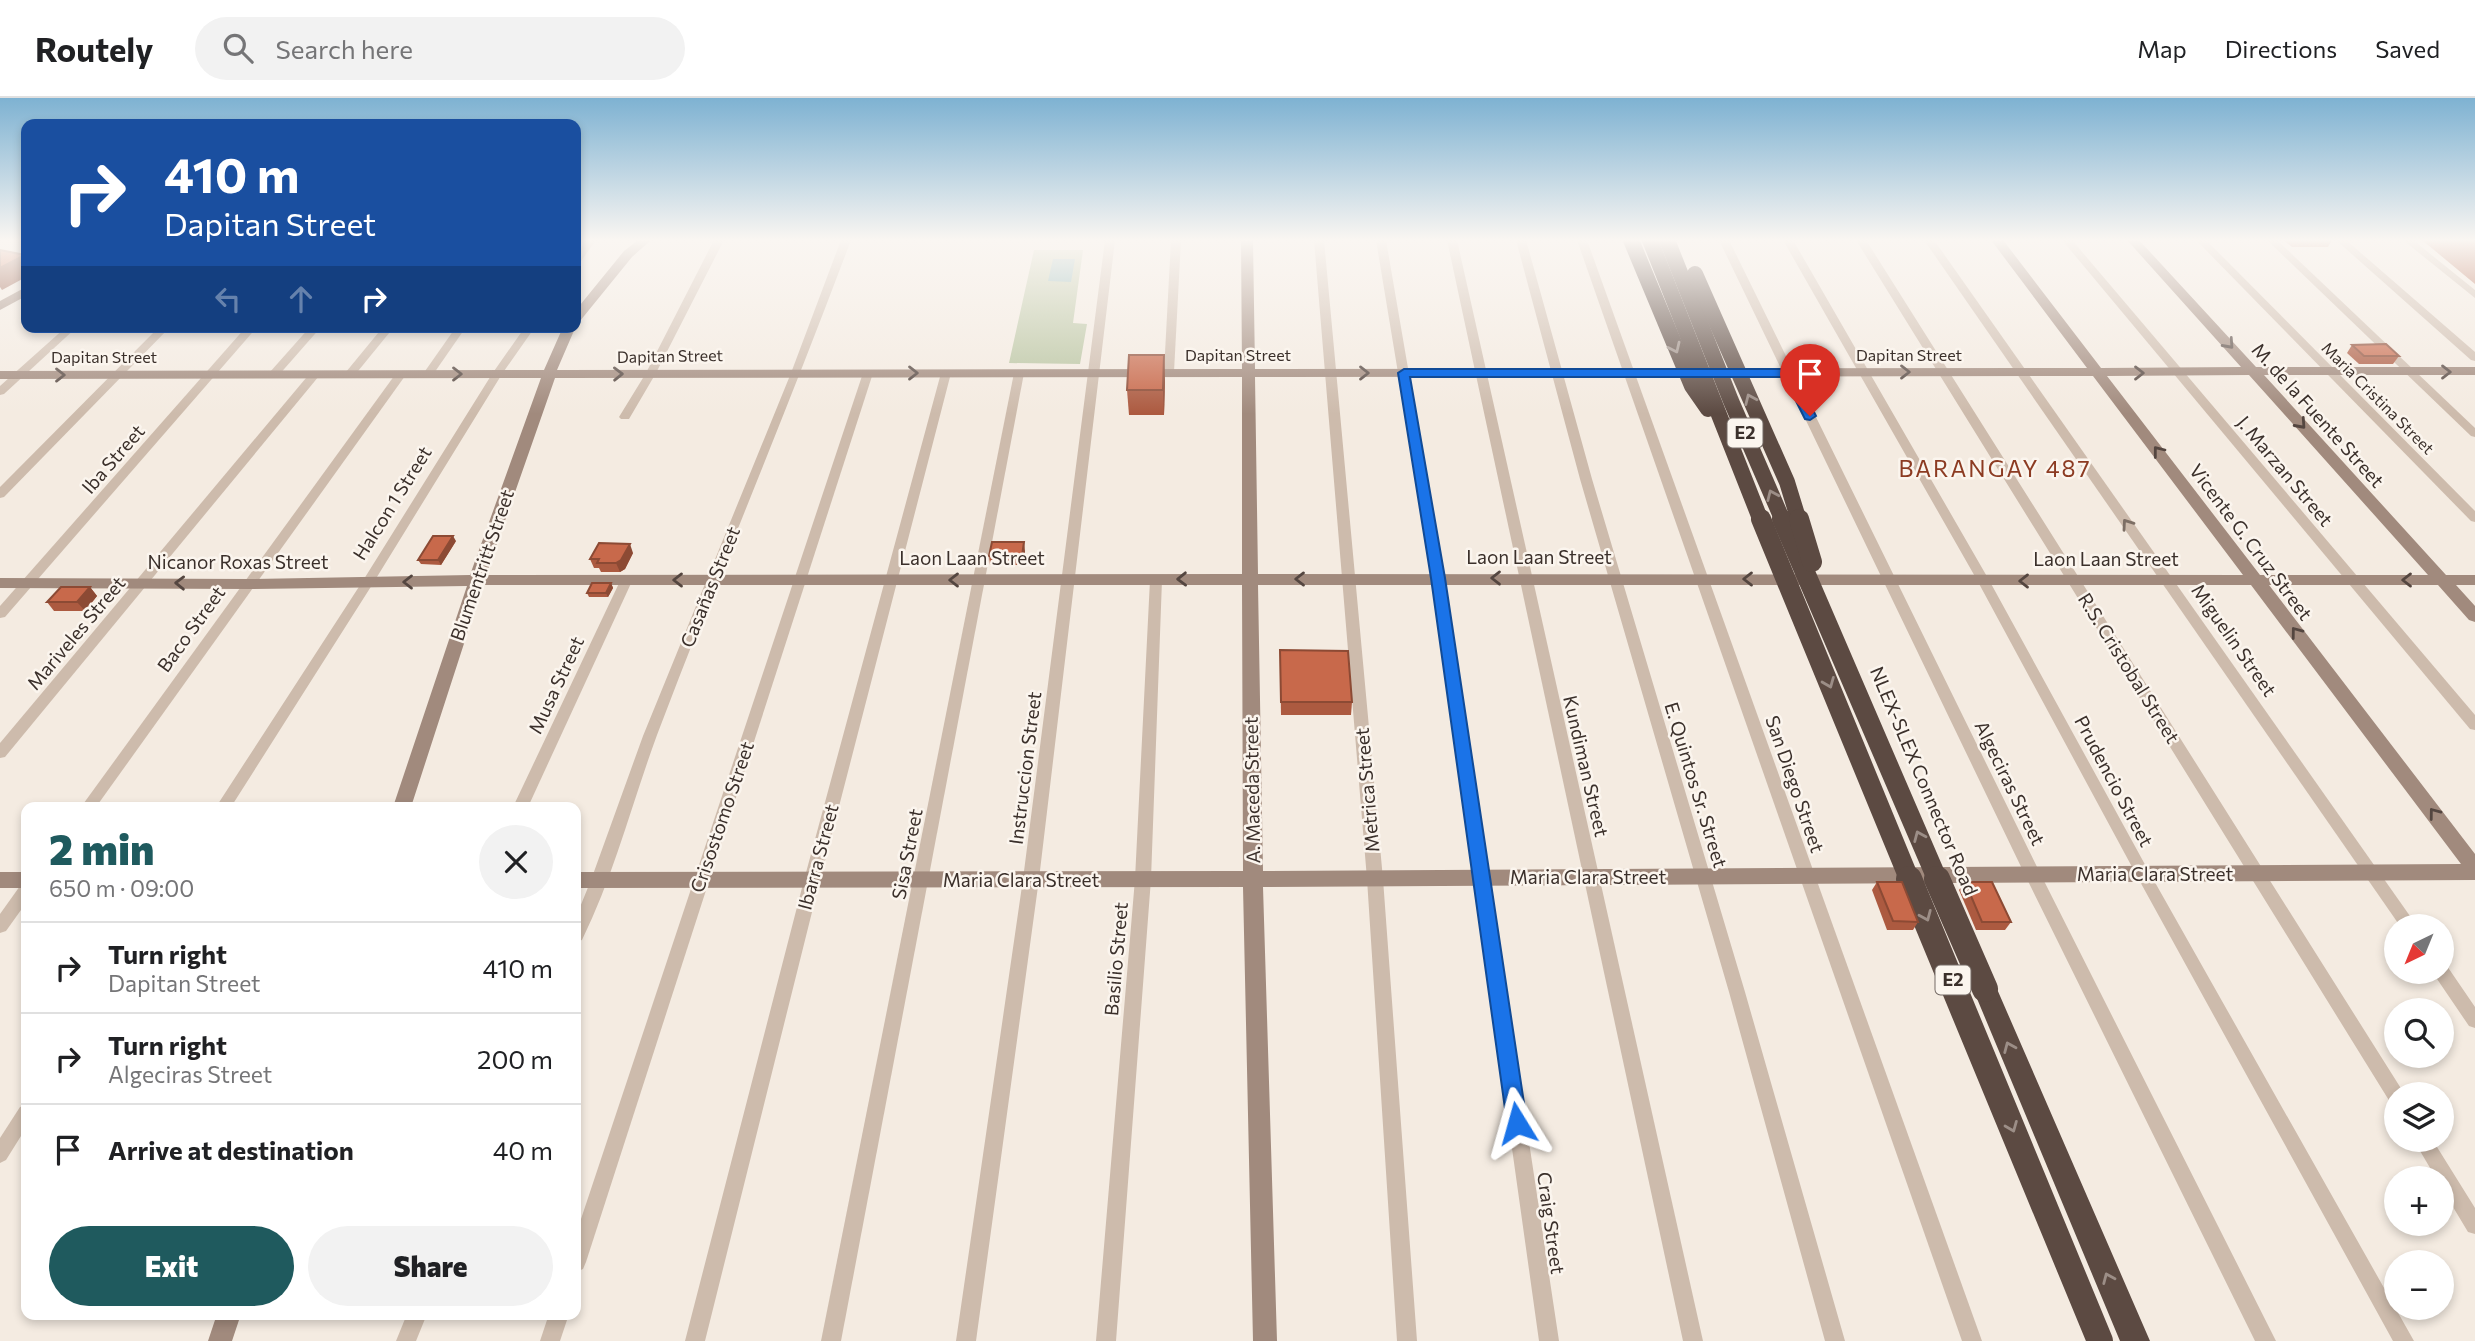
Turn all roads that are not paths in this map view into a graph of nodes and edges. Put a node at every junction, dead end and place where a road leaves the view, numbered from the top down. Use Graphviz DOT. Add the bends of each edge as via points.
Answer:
graph roads {
  1 [pos="592,298"];
  2 [pos="689,298"];
  3 [pos="824,298"];
  4 [pos="1102,298"];
  5 [pos="1173,298"];
  6 [pos="1247,298"];
  7 [pos="1324,298"];
  8 [pos="1391,298"];
  9 [pos="1465,298"];
  10 [pos="1535,298"];
  11 [pos="1602,298"];
  12 [pos="1655,298"];
  13 [pos="1673,298"];
  14 [pos="1690,298"];
  15 [pos="1706,298"];
  16 [pos="1752,298"];
  17 [pos="1821,298"];
  18 [pos="1896,298"];
  19 [pos="1969,298"];
  20 [pos="2041,298"];
  21 [pos="2115,298"];
  22 [pos="2187,298"];
  23 [pos="2258,298"];
  24 [pos="2333,298"];
  25 [pos="2407,298"];
  26 [pos="581,312"];
  27 [pos="65,333"];
  28 [pos="159,333"];
  29 [pos="247,333"];
  30 [pos="311,333"];
  31 [pos="384,333"];
  32 [pos="457,333"];
  33 [pos="526,333"];
  34 [pos="567,333"];
  35 [pos="2475,358"];
  36 [pos="2475,371"];
  37 [pos="1169,372"];
  38 [pos="1941,372"];
  39 [pos="2330,372"];
  40 [pos="2410,372"];
  41 [pos="550,373"];
  42 [pos="651,373"];
  43 [pos="796,373"];
  44 [pos="868,373"];
  45 [pos="946,373"];
  46 [pos="1019,373"];
  47 [pos="1091,373"];
  48 [pos="1247,373"];
  49 [pos="1331,373"];
  50 [pos="1404,373"];
  51 [pos="1482,373"];
  52 [pos="1554,373"];
  53 [pos="1629,373"];
  54 [pos="1788,373"];
  55 [pos="1863,373"];
  56 [pos="2021,373"];
  57 [pos="2098,373"];
  58 [pos="2178,373"];
  59 [pos="2256,373"];
  60 [pos="119,374"];
  61 [pos="210,374"];
  62 [pos="274,374"];
  63 [pos="315,374"];
  64 [pos="350,374"];
  65 [pos="401,374"];
  66 [pos="428,374"];
  67 [pos="497,374"];
  68 [pos="0,375"];
  69 [pos="19,375"];
  70 [pos="0,392"];
  71 [pos="625,417"];
  72 [pos="2475,434"];
  73 [pos="1727,435"];
  74 [pos="0,494"];
  75 [pos="2475,518"];
  76 [pos="1350,578"];
  77 [pos="1438,578"];
  78 [pos="1524,578"];
  79 [pos="626,579"];
  80 [pos="891,579"];
  81 [pos="1067,579"];
  82 [pos="1250,579"];
  83 [pos="1613,579"];
  84 [pos="1704,579"];
  85 [pos="714,580"];
  86 [pos="802,580"];
  87 [pos="980,580"];
  88 [pos="1156,580"];
  89 [pos="1889,580"];
  90 [pos="1983,580"];
  91 [pos="2352,580"];
  92 [pos="2442,580"];
  93 [pos="2475,580"];
  94 [pos="476,581"];
  95 [pos="2074,581"];
  96 [pos="2256,581"];
  97 [pos="368,582"];
  98 [pos="0,583"];
  99 [pos="29,583"];
  100 [pos="144,583"];
  101 [pos="251,584"];
  102 [pos="2169,585"];
  103 [pos="0,614"];
  104 [pos="2475,616"];
  105 [pos="1829,625"];
  106 [pos="2475,726"];
  107 [pos="0,753"];
  108 [pos="92,802"];
  109 [pos="226,802"];
  110 [pos="404,802"];
  111 [pos="522,802"];
  112 [pos="2475,870"];
  113 [pos="2259,873"];
  114 [pos="2373,873"];
  115 [pos="2143,874"];
  116 [pos="2033,875"];
  117 [pos="1806,876"];
  118 [pos="1592,877"];
  119 [pos="1704,877"];
  120 [pos="1481,878"];
  121 [pos="1031,879"];
  122 [pos="1253,879"];
  123 [pos="1375,879"];
  124 [pos="0,880"];
  125 [pos="21,880"];
  126 [pos="581,880"];
  127 [pos="599,880"];
  128 [pos="700,880"];
  129 [pos="812,880"];
  130 [pos="922,880"];
  131 [pos="1143,880"];
  132 [pos="21,898"];
  133 [pos="2401,914"];
  134 [pos="581,923"];
  135 [pos="0,926"];
  136 [pos="2450,984"];
  137 [pos="2475,1021"];
  138 [pos="2387,1082"];
  139 [pos="21,1121"];
  140 [pos="2430,1152"];
  141 [pos="0,1154"];
  142 [pos="2475,1225"];
  143 [pos="581,1247"];
  144 [pos="227,1320"];
  145 [pos="415,1320"];
  146 [pos="557,1320"];
  147 [pos="220,1341"];
  148 [pos="406,1341"];
  149 [pos="550,1341"];
  150 [pos="695,1341"];
  151 [pos="831,1341"];
  152 [pos="966,1341"];
  153 [pos="1106,1341"];
  154 [pos="1265,1341"];
  155 [pos="1407,1341"];
  156 [pos="1549,1341"];
  157 [pos="1693,1341"];
  158 [pos="1835,1341"];
  159 [pos="1972,1341"];
  160 [pos="2099,1341"];
  161 [pos="2135,1341"];
  162 [pos="2266,1341"];
  163 [pos="2404,1341"];
  1 -- 26 [label="street"];
  2 -- 42 [label="street"];
  3 -- 43 [label="street, Casañas Street"];
  4 -- 47 [label="street, Instruccion Street"];
  5 -- 37 [label="street"];
  6 -- 48 [label="street, A. Maceda Street"];
  7 -- 49 [label="street, Metrica Street"];
  8 -- 50 [label="street, Craig Street"];
  9 -- 51 [label="street, Kundiman Street"];
  10 -- 52 [label="street, E. Quintos Sr. Street"];
  11 -- 53 [label="street, San Diego Street"];
  12 -- 73 [label="highway, one-way, bridge" via="1692,386"];
  13 -- 73 [label="highway, E2, bridge"];
  105 -- 14 [label="highway, NLEX-SLEX Connector Road / E2, one-way, bridge"];
  105 -- 15 [label="highway, one-way, bridge" via="1787,482"];
  16 -- 54 [label="street, Algeciras Street"];
  17 -- 55 [label="street, Prudencio Street"];
  18 -- 38 [label="street, R.S. Cristobal Street"];
  19 -- 56 [label="street, Miguelin Street"];
  20 -- 57 [label="street, Vicente G. Cruz Street"];
  21 -- 58 [label="street, J. Marzan Street"];
  22 -- 59 [label="street, M. de la Fuente Street, one-way"];
  23 -- 39 [label="street, Maria Cristina Street"];
  24 -- 40 [label="street"];
  25 -- 35 [label="street"];
  27 -- 69 [label="street"];
  28 -- 60 [label="street"];
  29 -- 61 [label="street, Iba Street"];
  30 -- 62 [label="street"];
  31 -- 64 [label="street"];
  32 -- 66 [label="street"];
  33 -- 67 [label="street, Halcon 1 Street"];
  34 -- 41 [label="street, Blumentritt Street"];
  40 -- 36 [label="street, Dapitan Street, one-way"];
  37 -- 47 [label="street, Dapitan Street"];
  37 -- 48 [label="street, Dapitan Street"];
  55 -- 38 [label="street, Dapitan Street, one-way"];
  38 -- 56 [label="street, Dapitan Street"];
  38 -- 95 [label="street, R.S. Cristobal Street"];
  39 -- 40 [label="street, Dapitan Street"];
  39 -- 59 [label="street, Dapitan Street"];
  39 -- 75 [label="street, Maria Cristina Street"];
  40 -- 72 [label="street"];
  41 -- 42 [label="street, Dapitan Street, one-way"];
  41 -- 67 [label="street, Dapitan Street"];
  41 -- 94 [label="street, Blumentritt Street"];
  42 -- 43 [label="street, Dapitan Street"];
  42 -- 71 [label="street"];
  43 -- 44 [label="street, Dapitan Street"];
  43 -- 85 [label="street, Casañas Street"];
  44 -- 45 [label="street, Dapitan Street, one-way"];
  44 -- 86 [label="street, Crisostomo Street"];
  45 -- 46 [label="street, Dapitan Street"];
  45 -- 80 [label="street, Ibarra Street"];
  46 -- 47 [label="street, Dapitan Street"];
  46 -- 87 [label="street, Sisa Street"];
  47 -- 81 [label="street, Instruccion Street"];
  48 -- 49 [label="street, Dapitan Street"];
  48 -- 82 [label="street, A. Maceda Street"];
  49 -- 50 [label="street, Dapitan Street, one-way"];
  49 -- 76 [label="street, Metrica Street"];
  50 -- 51 [label="street, Dapitan Street"];
  50 -- 77 [label="street, Craig Street"];
  51 -- 52 [label="street, Dapitan Street"];
  51 -- 78 [label="street, Kundiman Street"];
  52 -- 53 [label="street, Dapitan Street"];
  52 -- 83 [label="street, E. Quintos Sr. Street"];
  53 -- 54 [label="street, Dapitan Street"];
  53 -- 84 [label="street, San Diego Street"];
  54 -- 55 [label="street, Dapitan Street"];
  54 -- 89 [label="street, Algeciras Street"];
  55 -- 90 [label="street, Prudencio Street"];
  56 -- 57 [label="street, Dapitan Street"];
  102 -- 56 [label="street, Miguelin Street, one-way"];
  57 -- 58 [label="street, Dapitan Street, one-way"];
  96 -- 57 [label="street, Vicente G. Cruz Street, one-way"];
  58 -- 59 [label="street, Dapitan Street"];
  58 -- 91 [label="street, J. Marzan Street"];
  59 -- 92 [label="street, M. de la Fuente Street, one-way"];
  60 -- 61 [label="street, Dapitan Street"];
  69 -- 60 [label="street, Dapitan Street, one-way"];
  60 -- 74 [label="street"];
  61 -- 62 [label="street, Dapitan Street"];
  61 -- 99 [label="street, Iba Street"];
  62 -- 63 [label="street, Dapitan Street"];
  63 -- 64 [label="street, Dapitan Street"];
  63 -- 100 [label="street, Mariveles Street"];
  64 -- 65 [label="street, Dapitan Street"];
  65 -- 66 [label="street, Dapitan Street"];
  65 -- 101 [label="street, Baco Street"];
  66 -- 67 [label="street, Dapitan Street, one-way"];
  67 -- 97 [label="street, Halcon 1 Street"];
  68 -- 69 [label="street, Dapitan Street"];
  69 -- 70 [label="street"];
  73 -- 160 [label="highway, E2, one-way, bridge"];
  76 -- 77 [label="street, Laon Laan Street"];
  76 -- 82 [label="street, Laon Laan Street, one-way"];
  76 -- 123 [label="street, Metrica Street"];
  78 -- 77 [label="street, Laon Laan Street, one-way"];
  77 -- 120 [label="street, Craig Street"];
  78 -- 83 [label="street, Laon Laan Street"];
  78 -- 118 [label="street, Kundiman Street"];
  85 -- 79 [label="street, Laon Laan Street, one-way"];
  79 -- 94 [label="street, Laon Laan Street"];
  79 -- 111 [label="street, Musa Street"];
  80 -- 86 [label="street, Laon Laan Street"];
  87 -- 80 [label="street, Laon Laan Street, one-way"];
  80 -- 129 [label="street, Ibarra Street"];
  81 -- 87 [label="street, Laon Laan Street"];
  81 -- 88 [label="street, Laon Laan Street"];
  81 -- 121 [label="street, Instruccion Street"];
  82 -- 88 [label="street, Laon Laan Street, one-way"];
  82 -- 122 [label="street, A. Maceda Street"];
  83 -- 84 [label="street, Laon Laan Street"];
  83 -- 119 [label="street, E. Quintos Sr. Street"];
  89 -- 84 [label="street, Laon Laan Street, one-way"];
  84 -- 117 [label="street, San Diego Street"];
  85 -- 86 [label="street, Laon Laan Street"];
  85 -- 127 [label="street, Casañas Street" via="650,736"];
  86 -- 128 [label="street, Crisostomo Street"];
  87 -- 130 [label="street, Sisa Street"];
  88 -- 131 [label="street, Basilio Street"];
  89 -- 90 [label="street, Laon Laan Street"];
  89 -- 116 [label="street, Algeciras Street"];
  95 -- 90 [label="street, Laon Laan Street, one-way"];
  90 -- 115 [label="street, Prudencio Street"];
  92 -- 91 [label="street, Laon Laan Street, one-way"];
  91 -- 96 [label="street, Laon Laan Street"];
  91 -- 106 [label="street, J. Marzan Street"];
  92 -- 93 [label="street, Laon Laan Street"];
  92 -- 104 [label="street, M. de la Fuente Street"];
  94 -- 97 [label="street, Nicanor Roxas Street, one-way"];
  94 -- 110 [label="street, Blumentritt Street"];
  95 -- 102 [label="street, Laon Laan Street"];
  95 -- 113 [label="street, R.S. Cristobal Street"];
  96 -- 102 [label="street, Laon Laan Street"];
  112 -- 96 [label="street, Vicente G. Cruz Street, one-way"];
  97 -- 101 [label="street, Nicanor Roxas Street"];
  97 -- 109 [label="street, Halcon 1 Street"];
  98 -- 99 [label="street, Nicanor Roxas Street"];
  99 -- 100 [label="street, Nicanor Roxas Street"];
  99 -- 103 [label="street, Iba Street"];
  101 -- 100 [label="street, Nicanor Roxas Street, one-way"];
  100 -- 107 [label="street, Mariveles Street"];
  101 -- 108 [label="street, Baco Street"];
  102 -- 114 [label="street, Miguelin Street"];
  161 -- 105 [label="highway, NLEX-SLEX Connector Road / E2, one-way, bridge"];
  112 -- 114 [label="street, Maria Clara Street"];
  113 -- 114 [label="street, Maria Clara Street"];
  113 -- 115 [label="street, Maria Clara Street"];
  113 -- 138 [label="street, R.S. Cristobal Street"];
  114 -- 133 [label="street, Miguelin Street"];
  115 -- 116 [label="street, Maria Clara Street"];
  115 -- 163 [label="street, Prudencio Street"];
  116 -- 117 [label="street, Maria Clara Street"];
  116 -- 162 [label="street, Algeciras Street"];
  117 -- 119 [label="street, Maria Clara Street"];
  117 -- 159 [label="street, San Diego Street"];
  118 -- 119 [label="street, Maria Clara Street"];
  118 -- 120 [label="street, Maria Clara Street"];
  118 -- 157 [label="street, Kundiman Street"];
  119 -- 158 [label="street, E. Quintos Sr. Street"];
  120 -- 123 [label="street, Maria Clara Street"];
  120 -- 156 [label="street, Craig Street"];
  121 -- 130 [label="street, Maria Clara Street"];
  121 -- 131 [label="street, Maria Clara Street"];
  121 -- 152 [label="street, Instruccion Street"];
  122 -- 123 [label="street, Maria Clara Street"];
  122 -- 131 [label="street, Maria Clara Street"];
  122 -- 154 [label="street, A. Maceda Street"];
  123 -- 155 [label="street, Metrica Street"];
  124 -- 125 [label="street"];
  126 -- 127 [label="street, Maria Clara Street"];
  127 -- 128 [label="street, Maria Clara Street"];
  127 -- 134 [label="street, Casañas Street"];
  128 -- 129 [label="street, Maria Clara Street"];
  128 -- 143 [label="street, Crisostomo Street"];
  129 -- 130 [label="street, Maria Clara Street"];
  129 -- 150 [label="street, Ibarra Street"];
  130 -- 151 [label="street, Sisa Street"];
  131 -- 153 [label="street, Basilio Street"];
  132 -- 135 [label="street"];
  136 -- 137 [label="street"];
  139 -- 141 [label="street"];
  140 -- 142 [label="street"];
  144 -- 147 [label="street"];
  145 -- 148 [label="street"];
  146 -- 149 [label="street"];
}
